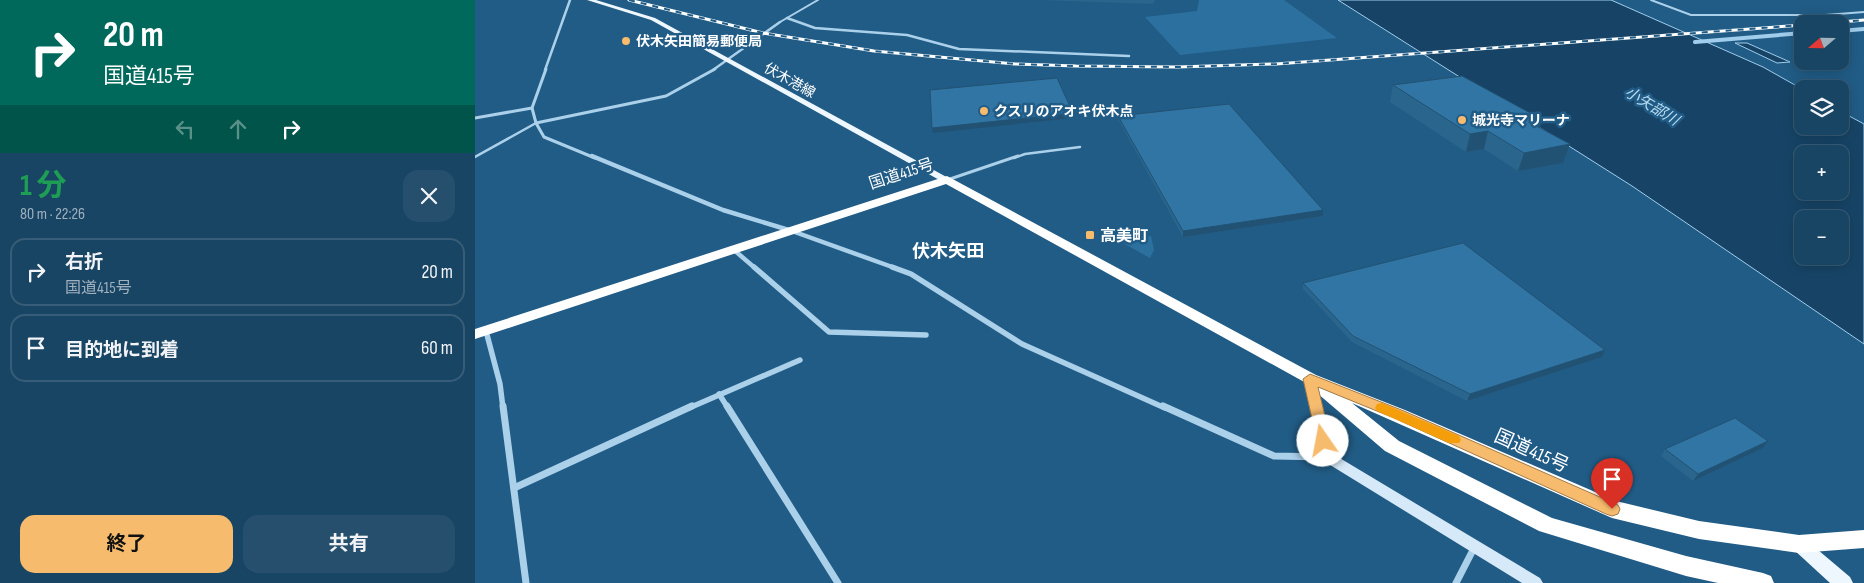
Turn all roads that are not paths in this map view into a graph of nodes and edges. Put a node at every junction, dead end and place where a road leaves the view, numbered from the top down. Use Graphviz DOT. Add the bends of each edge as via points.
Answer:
graph roads {
  1 [pos="570,0"];
  2 [pos="590,0"];
  3 [pos="818,0"];
  4 [pos="1651,0"];
  5 [pos="1864,12"];
  6 [pos="787,18"];
  7 [pos="780,22"];
  8 [pos="758,36"];
  9 [pos="702,44"];
  10 [pos="1129,56"];
  11 [pos="728,60"];
  12 [pos="532,108"];
  13 [pos="475,118"];
  14 [pos="536,123"];
  15 [pos="1080,147"];
  16 [pos="475,157"];
  17 [pos="947,180"];
  18 [pos="792,231"];
  19 [pos="734,249"];
  20 [pos="481,333"];
  21 [pos="926,335"];
  22 [pos="800,360"];
  23 [pos="1310,379"];
  24 [pos="719,394"];
  25 [pos="1327,457"];
  26 [pos="514,488"];
  27 [pos="1864,539"];
  28 [pos="1799,544"];
  29 [pos="1475,546"];
  30 [pos="527,583"];
  31 [pos="838,583"];
  32 [pos="1456,583"];
  33 [pos="1535,583"];
  34 [pos="1763,583"];
  35 [pos="1843,583"];
  1 -- 12 [label="street"];
  2 -- 9 [label="main road, 伏木港線" via="653,19"];
  3 -- 6 [label="lane"];
  4 -- 5 [label="lane" via="1691,16"];
  6 -- 7 [label="lane"];
  6 -- 10 [label="street" via="815,28 907,35 959,49"];
  7 -- 8 [label="street"];
  8 -- 9 [label="street"];
  8 -- 11 [label="street"];
  9 -- 11 [label="main road, 伏木港線"];
  11 -- 14 [label="street" via="666,96"];
  11 -- 17 [label="main road, 伏木港線"];
  12 -- 13 [label="street"];
  12 -- 14 [label="street"];
  14 -- 16 [label="lane"];
  14 -- 18 [label="street" via="544,136 723,210"];
  15 -- 17 [label="lane" via="1025,154"];
  17 -- 18 [label="highway, 国道415号"];
  17 -- 23 [label="highway, 国道415号"];
  18 -- 19 [label="highway, 国道415号"];
  18 -- 25 [label="street" via="911,274 1022,344 1274,456"];
  19 -- 20 [label="highway, 国道415号"];
  19 -- 21 [label="street" via="829,332"];
  20 -- 26 [label="street" via="500,384"];
  22 -- 24 [label="street"];
  23 -- 25 [label="street"];
  23 -- 28 [label="highway, 国道415号" via="1612,509 1699,530"];
  23 -- 34 [label="highway, 国道415号" via="1392,446 1547,525 1686,566"];
  24 -- 26 [label="street"];
  24 -- 31 [label="street"];
  25 -- 29 [label="street"];
  26 -- 30 [label="street"];
  27 -- 28 [label="highway, 国道415号"];
  28 -- 35 [label="main road"];
  29 -- 32 [label="street"];
  29 -- 33 [label="street"];
}
